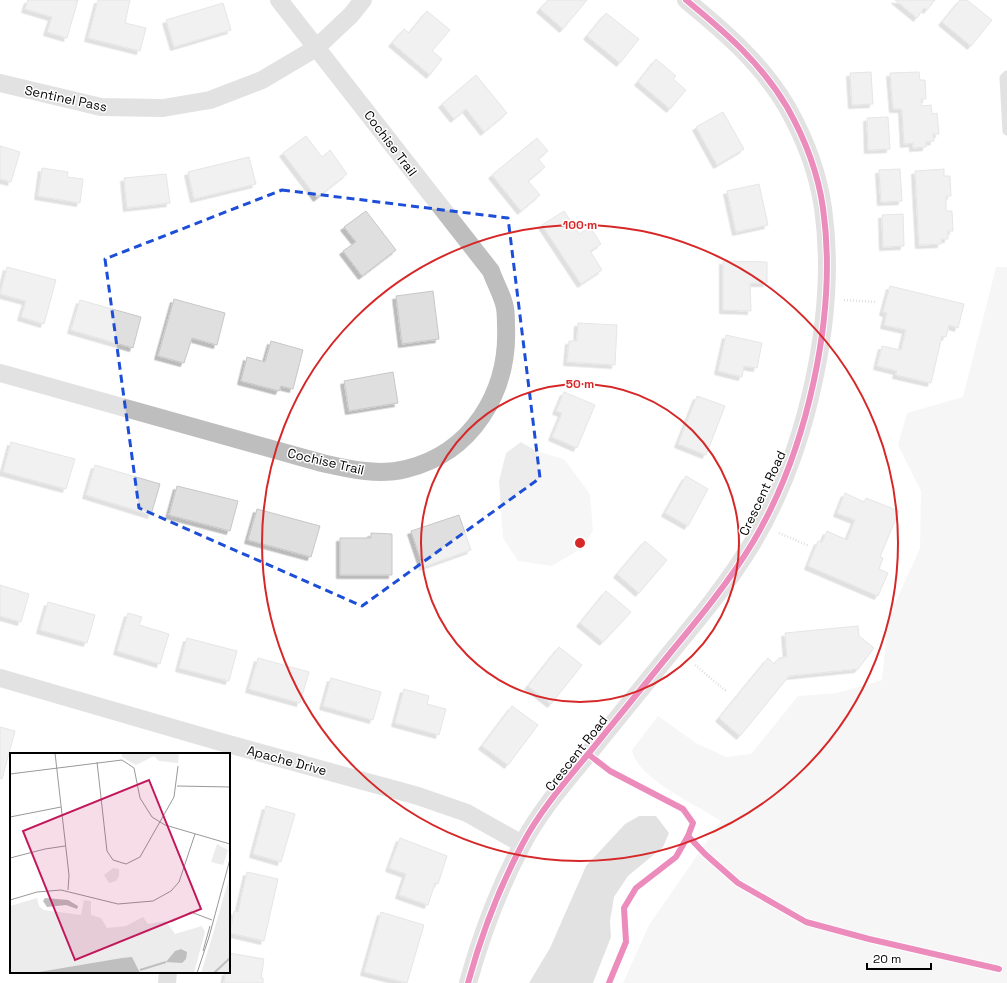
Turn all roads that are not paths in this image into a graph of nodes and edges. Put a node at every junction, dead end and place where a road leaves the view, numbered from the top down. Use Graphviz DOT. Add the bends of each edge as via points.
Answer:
graph roads {
  1 [pos="279,0"];
  2 [pos="363,0"];
  3 [pos="686,0"];
  4 [pos="316,48"];
  5 [pos="1007,75"];
  6 [pos="0,83"];
  7 [pos="1007,131"];
  8 [pos="0,373"];
  9 [pos="0,678"];
  10 [pos="219,748"];
  11 [pos="522,844"];
  12 [pos="168,973"];
  13 [pos="167,983"];
  14 [pos="468,983"];
  1 -- 4 [label="street, Cochise Trail"];
  2 -- 4 [label="street, Sentinel Pass"];
  3 -- 11 [label="street, Crescent Road" via="722,29 765,75 788,108 809,152 823,206 826,245 826,299 813,384 786,473 762,526 717,595 560,788"];
  4 -- 6 [label="street, Sentinel Pass" via="262,80 210,100 163,108 101,107"];
  4 -- 8 [label="street, Cochise Trail" via="491,271 505,308 507,344 500,381 486,412 463,439 438,458 405,470 364,472"];
  5 -- 7 [label="lane" via="1004,78"];
  9 -- 10 [label="street, Apache Drive"];
  10 -- 11 [label="street, Apache Drive" via="418,796 467,813"];
  11 -- 14 [label="street, Crescent Road" via="483,935"];
  12 -- 13 [label="street"];
}
